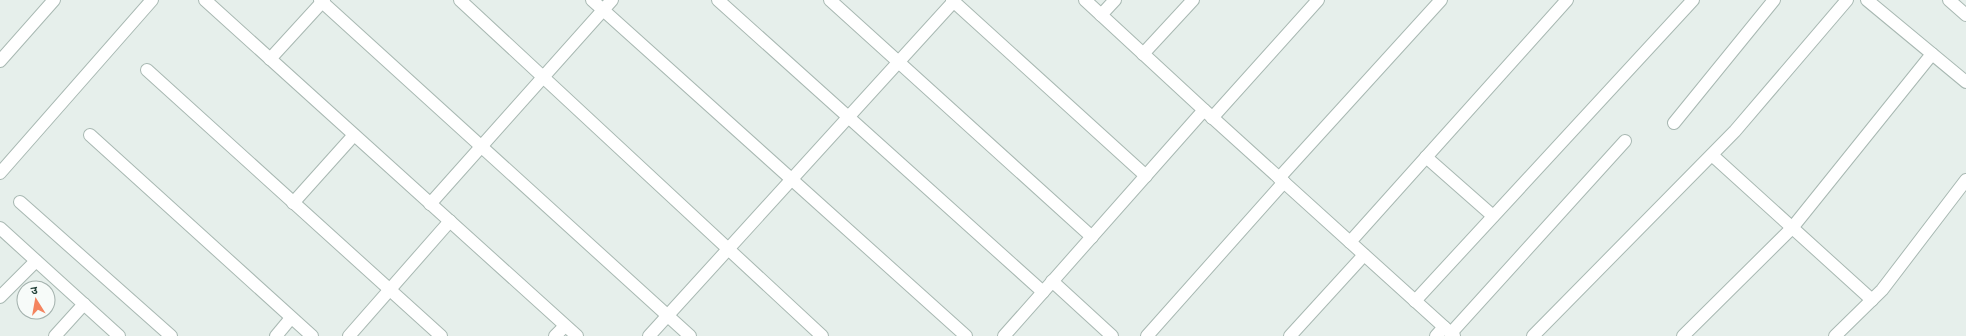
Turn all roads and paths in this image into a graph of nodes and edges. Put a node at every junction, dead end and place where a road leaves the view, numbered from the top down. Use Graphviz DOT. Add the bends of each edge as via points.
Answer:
graph roads {
  1 [pos="54,0"];
  2 [pos="152,0"];
  3 [pos="205,0"];
  4 [pos="460,0"];
  5 [pos="592,0"];
  6 [pos="612,0"];
  7 [pos="718,0"];
  8 [pos="830,0"];
  9 [pos="953,0"];
  10 [pos="1085,0"];
  11 [pos="1115,0"];
  12 [pos="1193,0"];
  13 [pos="1318,0"];
  14 [pos="1442,0"];
  15 [pos="1568,0"];
  16 [pos="1692,0"];
  17 [pos="1774,0"];
  18 [pos="1847,0"];
  19 [pos="1867,0"];
  20 [pos="1949,0"];
  21 [pos="322,1"];
  22 [pos="603,10"];
  23 [pos="1101,15"];
  24 [pos="1966,15"];
  25 [pos="1143,54"];
  26 [pos="1932,54"];
  27 [pos="270,59"];
  28 [pos="0,61"];
  29 [pos="899,62"];
  30 [pos="147,70"];
  31 [pos="543,76"];
  32 [pos="1966,82"];
  33 [pos="1208,114"];
  34 [pos="848,117"];
  35 [pos="1674,123"];
  36 [pos="90,135"];
  37 [pos="354,135"];
  38 [pos="1625,142"];
  39 [pos="481,146"];
  40 [pos="1712,155"];
  41 [pos="1426,157"];
  42 [pos="0,173"];
  43 [pos="1146,176"];
  44 [pos="791,180"];
  45 [pos="1282,180"];
  46 [pos="1966,180"];
  47 [pos="20,202"];
  48 [pos="294,203"];
  49 [pos="430,204"];
  50 [pos="1493,216"];
  51 [pos="450,221"];
  52 [pos="0,228"];
  53 [pos="1792,228"];
  54 [pos="1092,237"];
  55 [pos="1350,242"];
  56 [pos="727,250"];
  57 [pos="1364,255"];
  58 [pos="36,261"];
  59 [pos="1052,281"];
  60 [pos="390,290"];
  61 [pos="1043,292"];
  62 [pos="0,297"];
  63 [pos="1872,300"];
  64 [pos="1415,301"];
  65 [pos="84,304"];
  66 [pos="668,316"];
  67 [pos="291,318"];
  68 [pos="565,326"];
  69 [pos="1446,333"];
  70 [pos="55,336"];
  71 [pos="119,336"];
  72 [pos="171,336"];
  73 [pos="276,336"];
  74 [pos="312,336"];
  75 [pos="349,336"];
  76 [pos="441,336"];
  77 [pos="556,336"];
  78 [pos="576,336"];
  79 [pos="649,336"];
  80 [pos="690,336"];
  81 [pos="822,336"];
  82 [pos="966,336"];
  83 [pos="1004,336"];
  84 [pos="1112,336"];
  85 [pos="1147,336"];
  86 [pos="1290,336"];
  87 [pos="1533,336"];
  88 [pos="1683,336"];
  89 [pos="1835,336"];
  1 -- 28 [label="street"];
  2 -- 42 [label="street"];
  3 -- 27 [label="street"];
  4 -- 31 [label="street"];
  5 -- 22 [label="street"];
  6 -- 22 [label="street"];
  7 -- 34 [label="street"];
  8 -- 29 [label="street"];
  9 -- 29 [label="street"];
  9 -- 43 [label="street"];
  10 -- 23 [label="street"];
  11 -- 23 [label="street"];
  12 -- 25 [label="street"];
  13 -- 33 [label="street"];
  14 -- 45 [label="street"];
  15 -- 41 [label="street"];
  16 -- 50 [label="street"];
  17 -- 35 [label="street"];
  18 -- 40 [label="street"];
  19 -- 26 [label="street"];
  20 -- 24 [label="street"];
  21 -- 27 [label="street"];
  21 -- 39 [label="street"];
  22 -- 31 [label="street"];
  22 -- 44 [label="street"];
  23 -- 25 [label="street"];
  25 -- 33 [label="street"];
  26 -- 32 [label="street"];
  26 -- 53 [label="street"];
  27 -- 37 [label="street"];
  29 -- 34 [label="street"];
  29 -- 54 [label="street"];
  30 -- 48 [label="street"];
  31 -- 39 [label="street"];
  31 -- 56 [label="street"];
  33 -- 43 [label="street"];
  33 -- 45 [label="street"];
  34 -- 44 [label="street"];
  34 -- 61 [label="street"];
  36 -- 67 [label="street"];
  37 -- 48 [label="street"];
  37 -- 49 [label="street"];
  38 -- 69 [label="street"];
  39 -- 49 [label="street"];
  39 -- 66 [label="street"];
  40 -- 53 [label="street"];
  40 -- 87 [label="street"];
  41 -- 50 [label="street"];
  41 -- 55 [label="street"];
  43 -- 54 [label="street"];
  44 -- 56 [label="street"];
  44 -- 82 [label="street"];
  45 -- 55 [label="street"];
  45 -- 85 [label="street"];
  46 -- 63 [label="street"];
  47 -- 72 [label="street"];
  48 -- 60 [label="street"];
  49 -- 51 [label="street"];
  50 -- 64 [label="street"];
  51 -- 60 [label="street"];
  51 -- 68 [label="street"];
  52 -- 58 [label="street"];
  53 -- 63 [label="street"];
  53 -- 88 [label="street"];
  54 -- 59 [label="street"];
  55 -- 57 [label="street"];
  56 -- 66 [label="street"];
  56 -- 81 [label="street"];
  57 -- 64 [label="street"];
  57 -- 86 [label="street"];
  58 -- 62 [label="street"];
  58 -- 65 [label="street"];
  59 -- 61 [label="street"];
  59 -- 84 [label="street"];
  60 -- 75 [label="street"];
  60 -- 76 [label="street"];
  61 -- 83 [label="street"];
  63 -- 89 [label="street"];
  64 -- 69 [label="street"];
  65 -- 70 [label="street"];
  65 -- 71 [label="street"];
  66 -- 79 [label="street"];
  66 -- 80 [label="street"];
  67 -- 73 [label="street"];
  67 -- 74 [label="street"];
  68 -- 77 [label="street"];
  68 -- 78 [label="street"];
}
